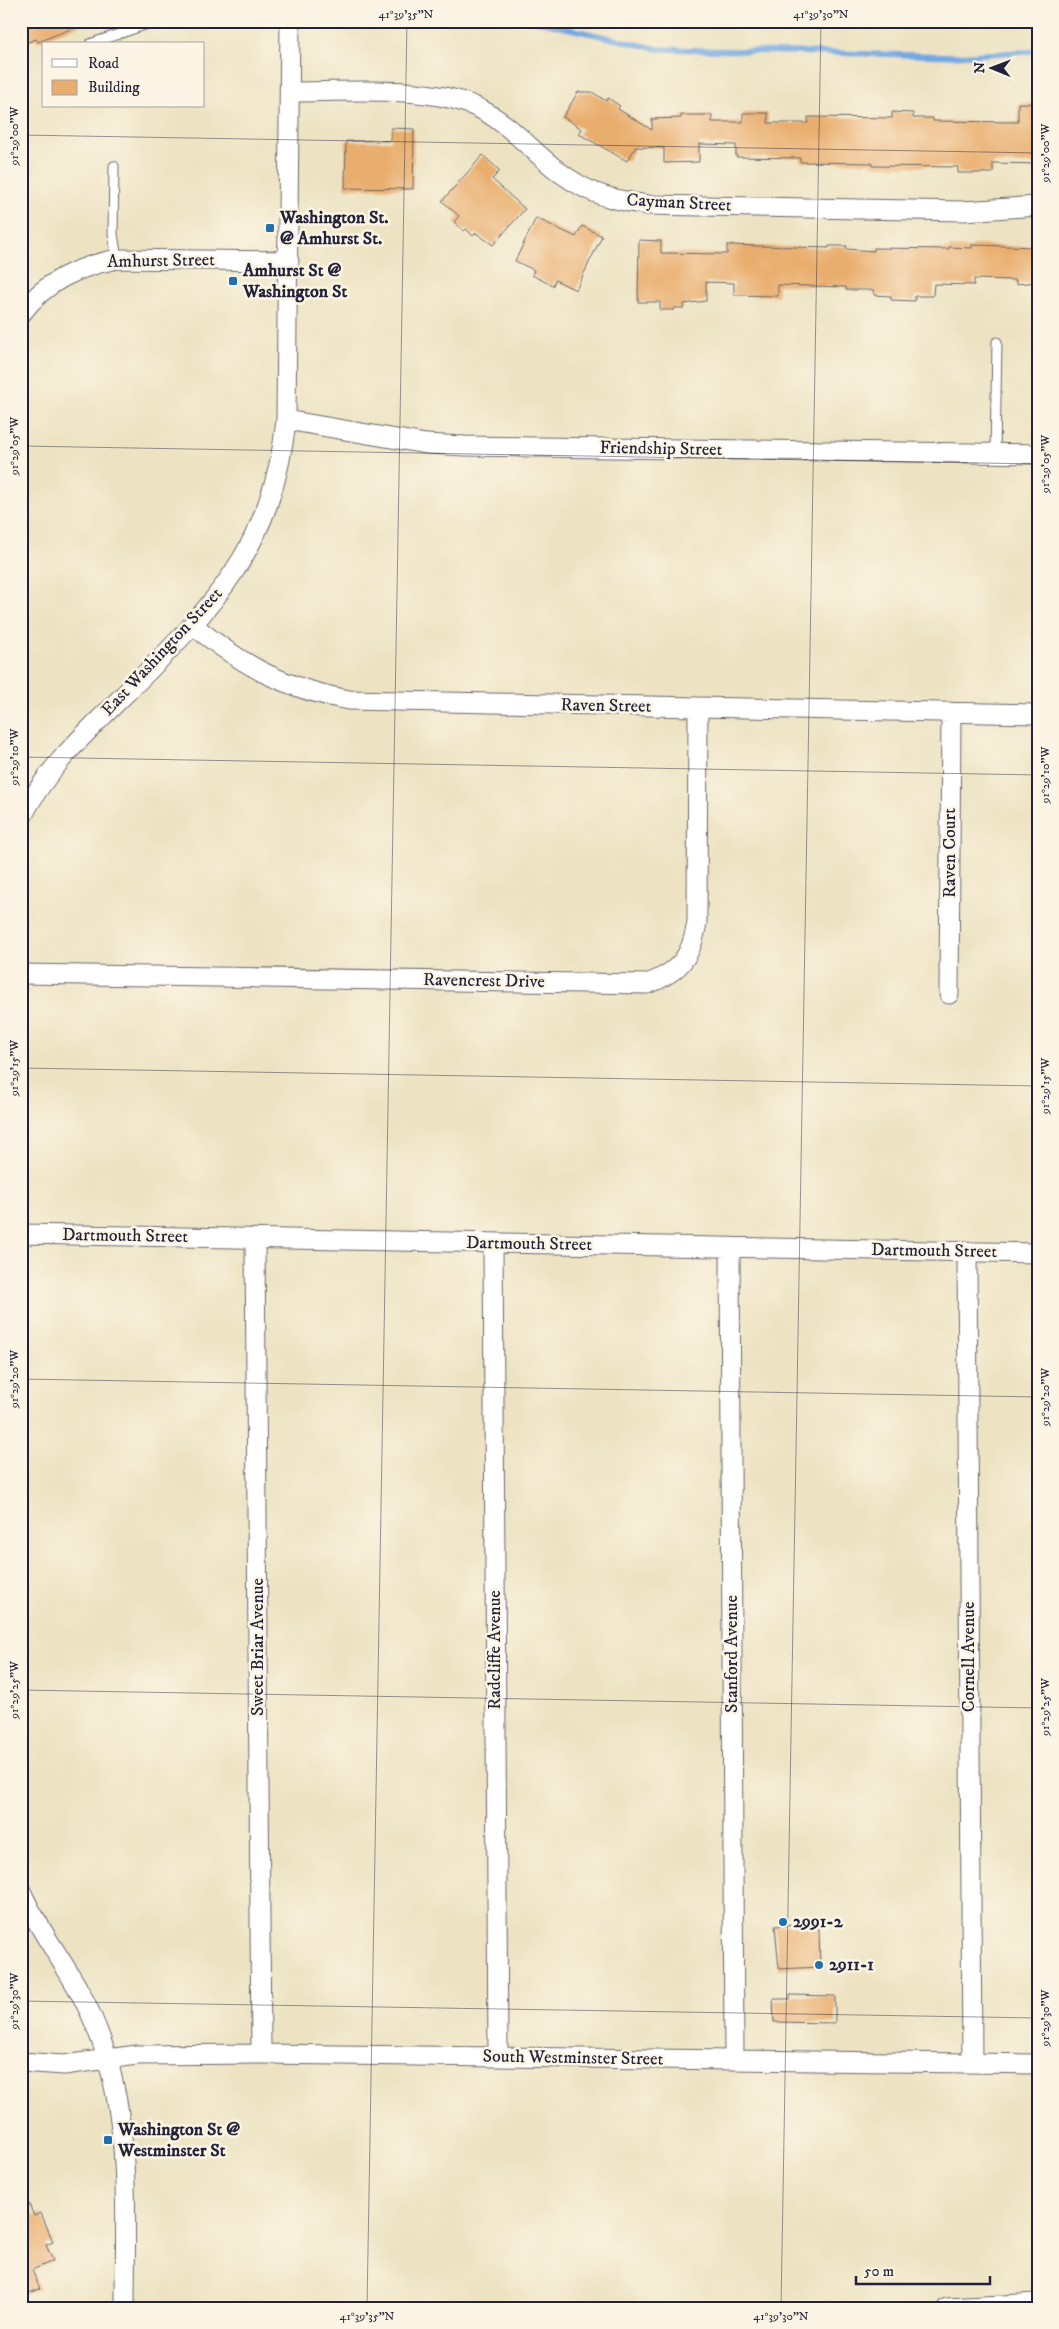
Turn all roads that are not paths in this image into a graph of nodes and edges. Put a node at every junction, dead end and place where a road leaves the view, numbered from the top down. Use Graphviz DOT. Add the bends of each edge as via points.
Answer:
graph roads {
  1 [pos="156,21"];
  2 [pos="290,21"];
  3 [pos="96,42"];
  4 [pos="291,92"];
  5 [pos="114,166"];
  6 [pos="1038,206"];
  7 [pos="117,259"];
  8 [pos="289,261"];
  9 [pos="23,310"];
  10 [pos="997,342"];
  11 [pos="286,420"];
  12 [pos="994,453"];
  13 [pos="1038,454"];
  14 [pos="193,625"];
  15 [pos="698,708"];
  16 [pos="951,712"];
  17 [pos="1038,714"];
  18 [pos="21,819"];
  19 [pos="21,974"];
  20 [pos="949,994"];
  21 [pos="21,1234"];
  22 [pos="255,1239"];
  23 [pos="493,1243"];
  24 [pos="730,1247"];
  25 [pos="967,1251"];
  26 [pos="1038,1252"];
  27 [pos="21,1892"];
  28 [pos="261,2054"];
  29 [pos="498,2057"];
  30 [pos="108,2059"];
  31 [pos="734,2060"];
  32 [pos="21,2062"];
  33 [pos="972,2063"];
  34 [pos="1038,2064"];
  35 [pos="1038,2303"];
  36 [pos="974,2306"];
  37 [pos="124,2308"];
  38 [pos="947,2308"];
  1 -- 3 [label="lane"];
  2 -- 4 [label="street, East Washington Street"];
  4 -- 6 [label="street, Cayman Street" via="415,93 456,100 495,116 575,183 599,195 648,205 963,211"];
  4 -- 8 [label="street, East Washington Street"];
  5 -- 7 [label="lane" via="113,234"];
  7 -- 8 [label="street, Amhurst Street"];
  7 -- 9 [label="street, Amhurst Street" via="90,265 54,281"];
  8 -- 11 [label="street, East Washington Street"];
  10 -- 12 [label="lane"];
  11 -- 12 [label="street, Friendship Street" via="426,444 465,446"];
  11 -- 14 [label="street, East Washington Street" via="277,476 252,541 221,592"];
  12 -- 13 [label="street, Friendship Street"];
  14 -- 15 [label="street, Raven Street" via="224,651 254,670 288,685 349,700"];
  14 -- 18 [label="street, East Washington Street" via="66,752"];
  15 -- 16 [label="street, Raven Street"];
  15 -- 19 [label="street, Ravencrest Drive" via="697,922 687,957 663,978 647,984"];
  16 -- 17 [label="street, Raven Street"];
  16 -- 20 [label="street, Raven Court"];
  21 -- 22 [label="street, Dartmouth Street"];
  22 -- 23 [label="street, Dartmouth Street"];
  22 -- 28 [label="street, Sweet Briar Avenue"];
  23 -- 24 [label="street, Dartmouth Street"];
  23 -- 29 [label="street, Radcliffe Avenue"];
  24 -- 25 [label="street, Dartmouth Street"];
  24 -- 31 [label="street, Stanford Avenue"];
  25 -- 26 [label="street, Dartmouth Street"];
  25 -- 33 [label="street, Cornell Avenue"];
  27 -- 30 [label="street" via="51,1948 72,1978"];
  28 -- 29 [label="street, South Westminster Street"];
  28 -- 30 [label="street, South Westminster Street" via="136,2055"];
  29 -- 31 [label="street, South Westminster Street"];
  30 -- 32 [label="street, South Westminster Street" via="64,2065"];
  30 -- 37 [label="street" via="119,2102 126,2160"];
  31 -- 33 [label="street, South Westminster Street"];
  33 -- 34 [label="street, South Westminster Street"];
  35 -- 36 [label="street"];
  36 -- 38 [label="street"];
}
